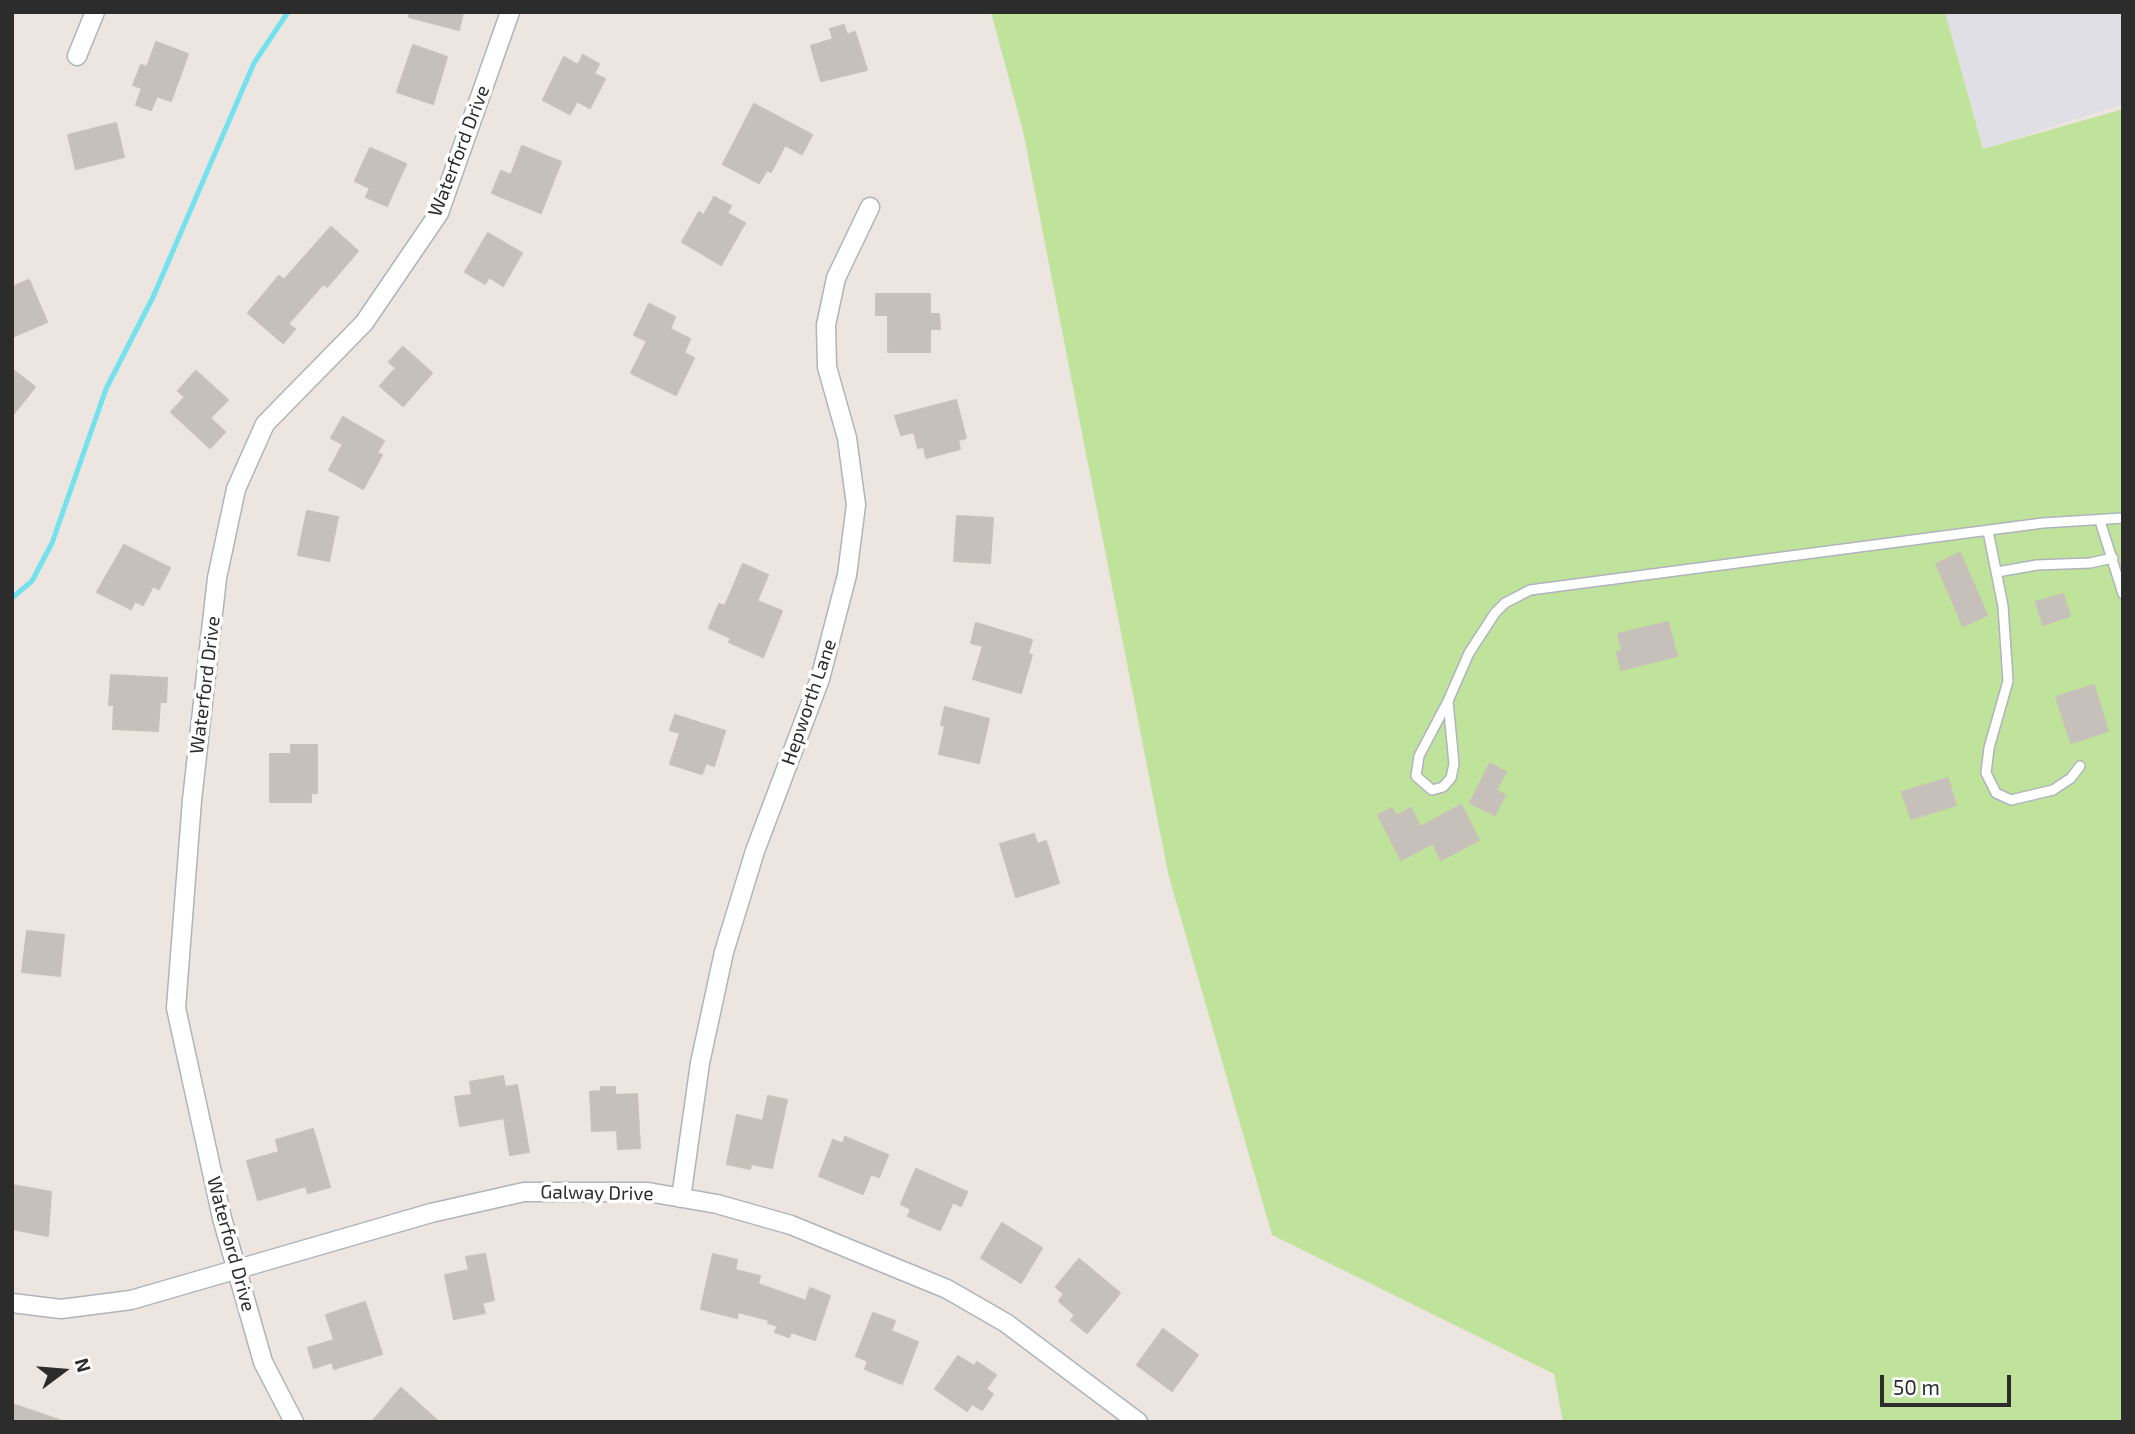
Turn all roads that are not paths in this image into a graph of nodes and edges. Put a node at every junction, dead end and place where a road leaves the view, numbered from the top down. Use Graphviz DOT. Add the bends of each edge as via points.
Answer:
graph roads {
  1 [pos="94,12"];
  2 [pos="510,12"];
  3 [pos="77,56"];
  4 [pos="870,207"];
  5 [pos="2123,519"];
  6 [pos="2100,521"];
  7 [pos="1988,531"];
  8 [pos="2113,558"];
  9 [pos="1997,572"];
  10 [pos="2123,594"];
  11 [pos="1448,701"];
  12 [pos="2080,766"];
  13 [pos="681,1198"];
  14 [pos="238,1269"];
  15 [pos="12,1303"];
  16 [pos="294,1422"];
  17 [pos="1139,1422"];
  1 -- 3 [label="street"];
  2 -- 14 [label="street, Waterford Drive" via="439,213 364,323 265,424 236,489 217,578 176,1008 222,1218"];
  4 -- 13 [label="street, Hepworth Lane" via="836,278 825,325 827,367 847,438 856,505 847,575 820,679 755,851 724,952 700,1063"];
  5 -- 6 [label="lane"];
  6 -- 7 [label="lane"];
  6 -- 8 [label="lane"];
  7 -- 9 [label="lane"];
  7 -- 11 [label="lane" via="1530,590 1495,613 1469,653"];
  8 -- 9 [label="lane"];
  8 -- 10 [label="lane"];
  9 -- 12 [label="lane" via="2008,681 1986,773 1996,793 2011,800 2053,790"];
  11 -- 11 [label="lane" via="1453,771 1443,787 1432,790 1416,776 1419,756"];
  13 -- 14 [label="street, Galway Drive" via="648,1192 524,1192 431,1213"];
  13 -- 17 [label="street, Galway Drive" via="791,1226 947,1289 1006,1323"];
  14 -- 15 [label="street, Galway Drive" via="131,1300 61,1309"];
  14 -- 16 [label="street, Waterford Drive" via="263,1362"];
}
